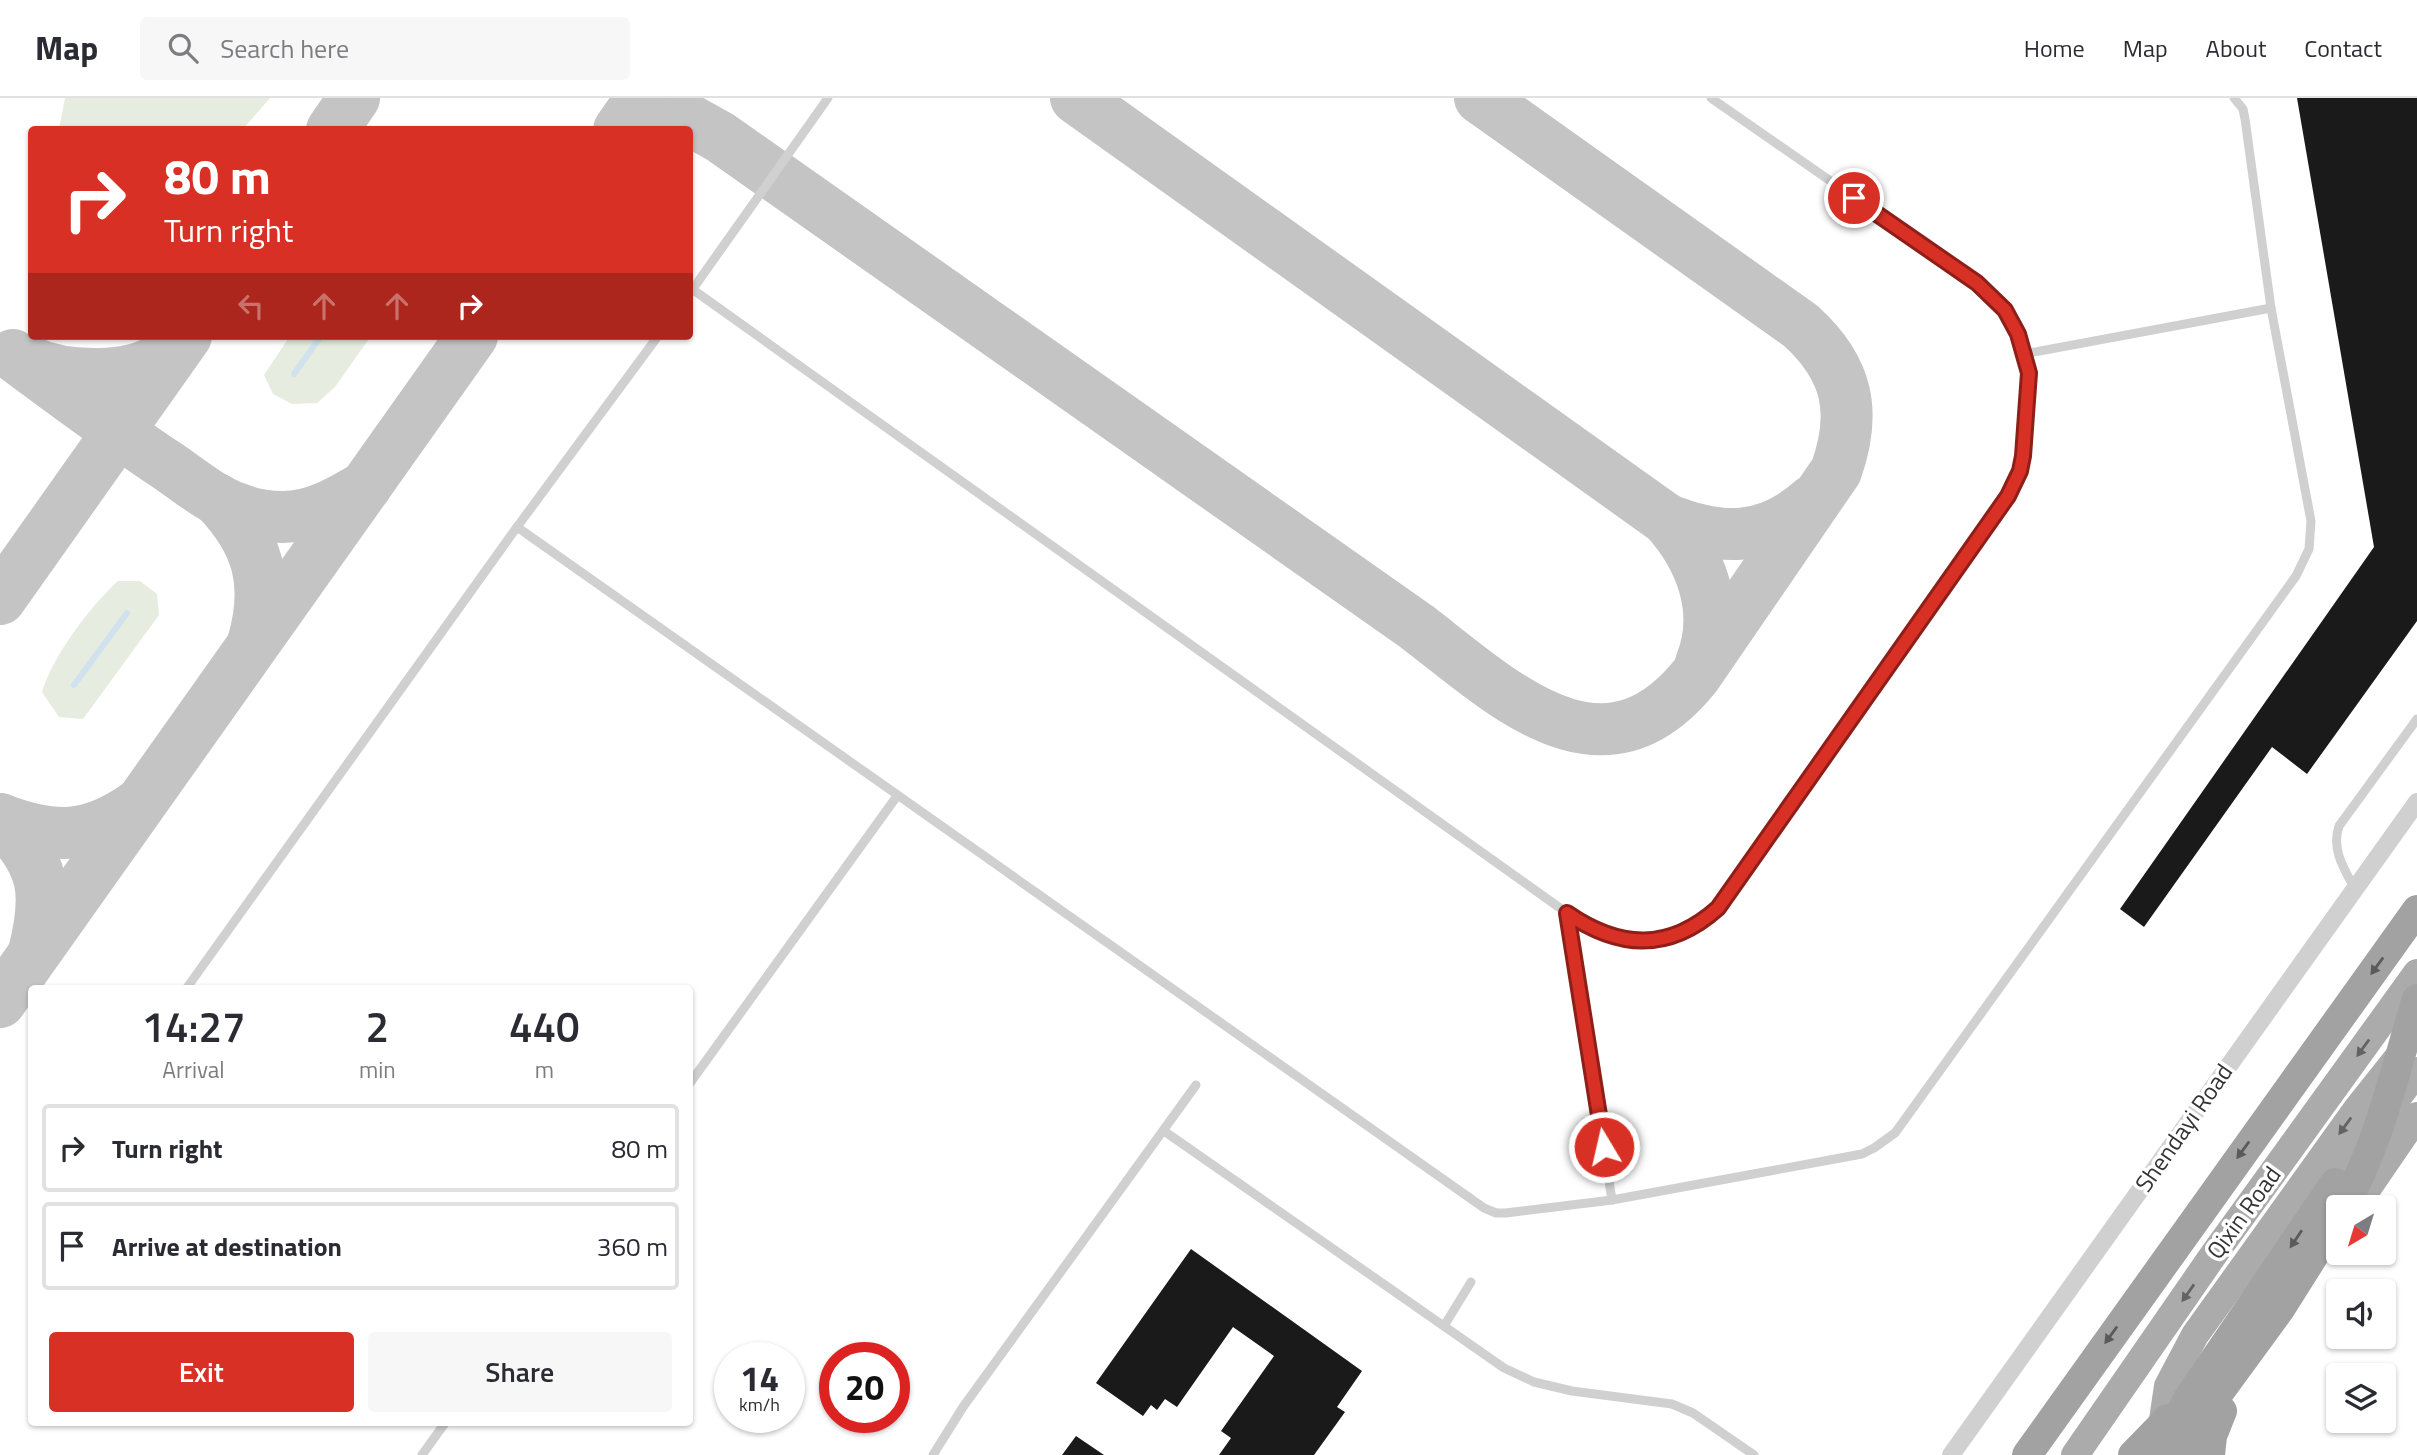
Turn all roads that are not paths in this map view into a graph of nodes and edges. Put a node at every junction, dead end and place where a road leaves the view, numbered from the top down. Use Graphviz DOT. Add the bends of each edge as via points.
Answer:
graph roads {
  1 [pos="828,98"];
  2 [pos="1711,98"];
  3 [pos="2234,98"];
  4 [pos="693,288"];
  5 [pos="693,292"];
  6 [pos="2271,308"];
  7 [pos="655,340"];
  8 [pos="2024,354"];
  9 [pos="517,527"];
  10 [pos="2417,719"];
  11 [pos="897,796"];
  12 [pos="2417,802"];
  13 [pos="2355,889"];
  14 [pos="2417,910"];
  15 [pos="1567,913"];
  16 [pos="2417,972"];
  17 [pos="189,985"];
  18 [pos="2417,999"];
  19 [pos="2417,1034"];
  20 [pos="2417,1071"];
  21 [pos="693,1079"];
  22 [pos="1196,1086"];
  23 [pos="2417,1115"];
  24 [pos="1164,1131"];
  25 [pos="2339,1195"];
  26 [pos="2363,1195"];
  27 [pos="1612,1200"];
  28 [pos="2326,1213"];
  29 [pos="2326,1236"];
  30 [pos="2326,1248"];
  31 [pos="1471,1282"];
  32 [pos="1444,1326"];
  33 [pos="2241,1362"];
  34 [pos="2188,1399"];
  35 [pos="443,1426"];
  36 [pos="422,1455"];
  37 [pos="933,1455"];
  38 [pos="1754,1455"];
  39 [pos="1951,1455"];
  40 [pos="2027,1455"];
  41 [pos="2075,1455"];
  42 [pos="2133,1455"];
  43 [pos="2162,1455"];
  44 [pos="2185,1455"];
  45 [pos="2210,1455"];
  46 [pos="2216,1455"];
  1 -- 4 [label="lane"];
  2 -- 8 [label="lane" via="1977,283 2010,317"];
  3 -- 6 [label="lane" via="2245,119"];
  5 -- 15 [label="lane"];
  6 -- 8 [label="lane"];
  6 -- 27 [label="lane" via="2312,521 2304,562 1895,1133 1862,1154"];
  7 -- 9 [label="lane"];
  8 -- 15 [label="lane" via="2029,373 2023,456 2015,484 1718,908 1679,934 1651,941 1603,934"];
  9 -- 11 [label="lane"];
  9 -- 17 [label="lane"];
  10 -- 13 [label="lane" via="2339,826 2335,839 2338,854"];
  11 -- 21 [label="lane"];
  11 -- 27 [label="lane" via="1484,1208 1506,1213"];
  12 -- 13 [label="street, Shendayi Road"];
  13 -- 39 [label="street, Shendayi Road"];
  14 -- 40 [label="highway, one-way"];
  15 -- 27 [label="lane"];
  16 -- 41 [label="main road, Qixin Road, one-way"];
  18 -- 25 [label="highway" via="2359,1180"];
  19 -- 43 [label="main road, one-way" via="2357,1109 2195,1335 2168,1386 2159,1436"];
  20 -- 25 [label="main road"];
  22 -- 24 [label="lane"];
  23 -- 26 [label="main road"];
  24 -- 32 [label="lane"];
  24 -- 37 [label="lane"];
  28 -- 34 [label="highway, one-way"];
  29 -- 33 [label="highway"];
  30 -- 46 [label="main road" via="2244,1367 2221,1424"];
  31 -- 32 [label="lane"];
  32 -- 38 [label="lane" via="1504,1368 1534,1382 1617,1399 1672,1404"];
  33 -- 44 [label="highway" via="2207,1409"];
  33 -- 45 [label="highway" via="2212,1436"];
  34 -- 42 [label="highway"];
  34 -- 43 [label="highway"];
  35 -- 36 [label="lane"];
}
